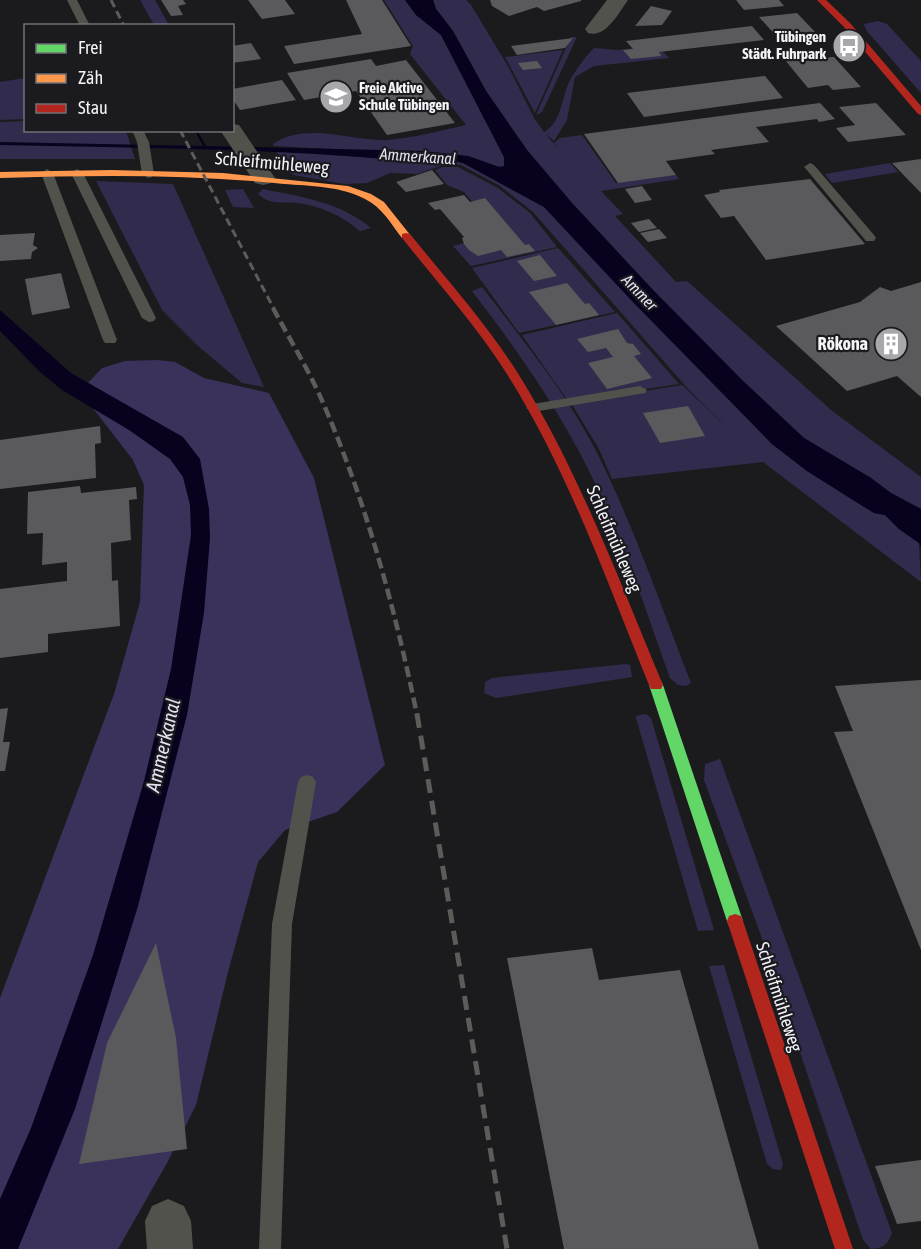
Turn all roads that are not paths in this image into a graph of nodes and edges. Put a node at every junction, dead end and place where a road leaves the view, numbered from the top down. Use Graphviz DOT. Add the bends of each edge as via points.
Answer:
graph roads {
  1 [pos="72,0"];
  2 [pos="618,0"];
  3 [pos="821,0"];
  4 [pos="84,24"];
  5 [pos="595,29"];
  6 [pos="921,112"];
  7 [pos="138,132"];
  8 [pos="232,132"];
  9 [pos="810,167"];
  10 [pos="47,173"];
  11 [pos="77,173"];
  12 [pos="148,174"];
  13 [pos="0,175"];
  14 [pos="263,178"];
  15 [pos="870,238"];
  16 [pos="149,318"];
  17 [pos="110,340"];
  18 [pos="640,390"];
  19 [pos="533,408"];
  20 [pos="307,782"];
  21 [pos="270,1249"];
  22 [pos="844,1249"];
  1 -- 4 [label="lane"];
  2 -- 5 [label="street"];
  3 -- 6 [label="street"];
  7 -- 12 [label="lane"];
  8 -- 14 [label="street"];
  9 -- 15 [label="lane"];
  10 -- 11 [label="street, Schleifmühleweg"];
  10 -- 13 [label="street, Schleifmühleweg"];
  10 -- 17 [label="lane"];
  11 -- 12 [label="street, Schleifmühleweg"];
  11 -- 16 [label="lane"];
  12 -- 14 [label="street, Schleifmühleweg"];
  14 -- 19 [label="street, Schleifmühleweg" via="361,192 378,202 480,329"];
  18 -- 19 [label="lane"];
  19 -- 22 [label="street, Schleifmühleweg" via="566,468 660,695"];
  20 -- 21 [label="lane" via="282,924"];
}
